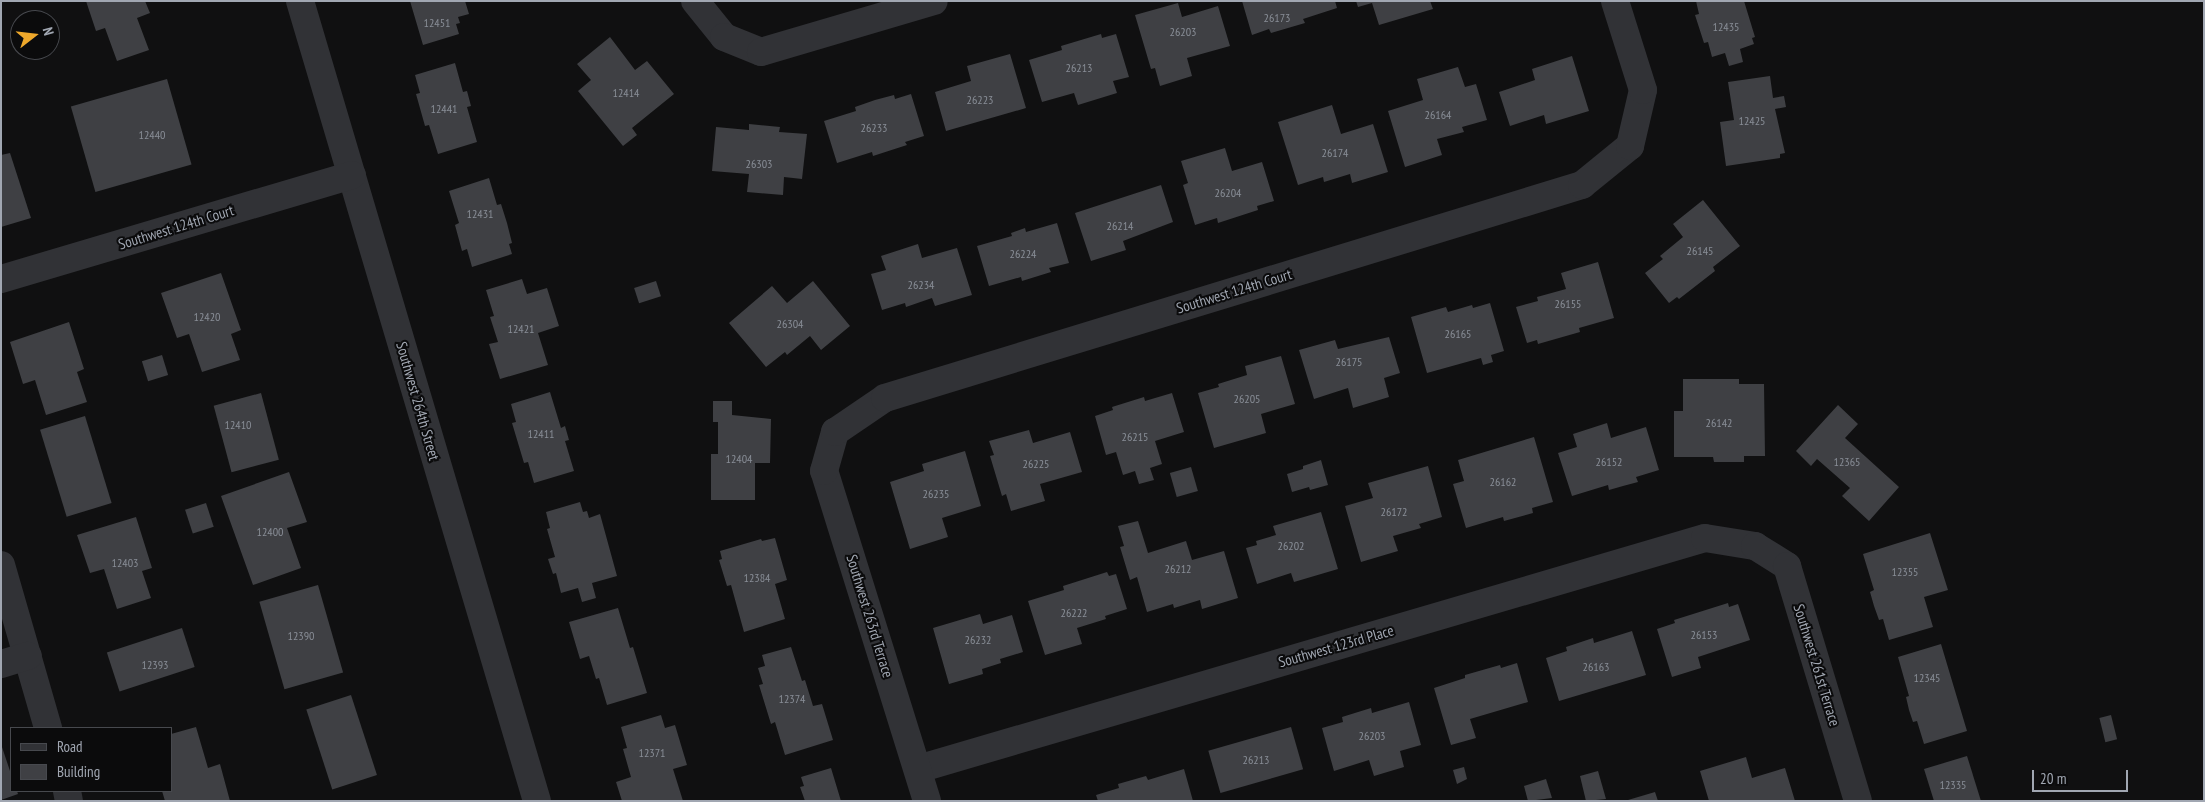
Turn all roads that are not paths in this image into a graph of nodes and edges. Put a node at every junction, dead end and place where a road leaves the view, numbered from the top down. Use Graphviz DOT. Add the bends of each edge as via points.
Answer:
graph roads {
  1 [pos="300,1"];
  2 [pos="695,1"];
  3 [pos="934,1"];
  4 [pos="1615,1"];
  5 [pos="352,175"];
  6 [pos="1,279"];
  7 [pos="835,432"];
  8 [pos="1755,546"];
  9 [pos="1,565"];
  10 [pos="28,656"];
  11 [pos="1,664"];
  12 [pos="48,727"];
  13 [pos="918,769"];
  14 [pos="537,801"];
  15 [pos="927,801"];
  16 [pos="1858,801"];
  1 -- 5 [label="street, Southwest 264th Street"];
  2 -- 3 [label="street" via="724,37 761,52"];
  4 -- 7 [label="street, Southwest 124th Court" via="1643,90 1630,146 1582,185 885,398"];
  5 -- 6 [label="street, Southwest 124th Court"];
  5 -- 14 [label="street, Southwest 264th Street"];
  7 -- 13 [label="street, Southwest 263rd Terrace" via="824,470"];
  8 -- 13 [label="street, Southwest 123rd Place" via="1704,538"];
  8 -- 16 [label="street, Southwest 261st Terrace" via="1787,566"];
  9 -- 10 [label="street"];
  10 -- 11 [label="street"];
  10 -- 12 [label="street"];
  13 -- 15 [label="street, Southwest 263rd Terrace"];
}
